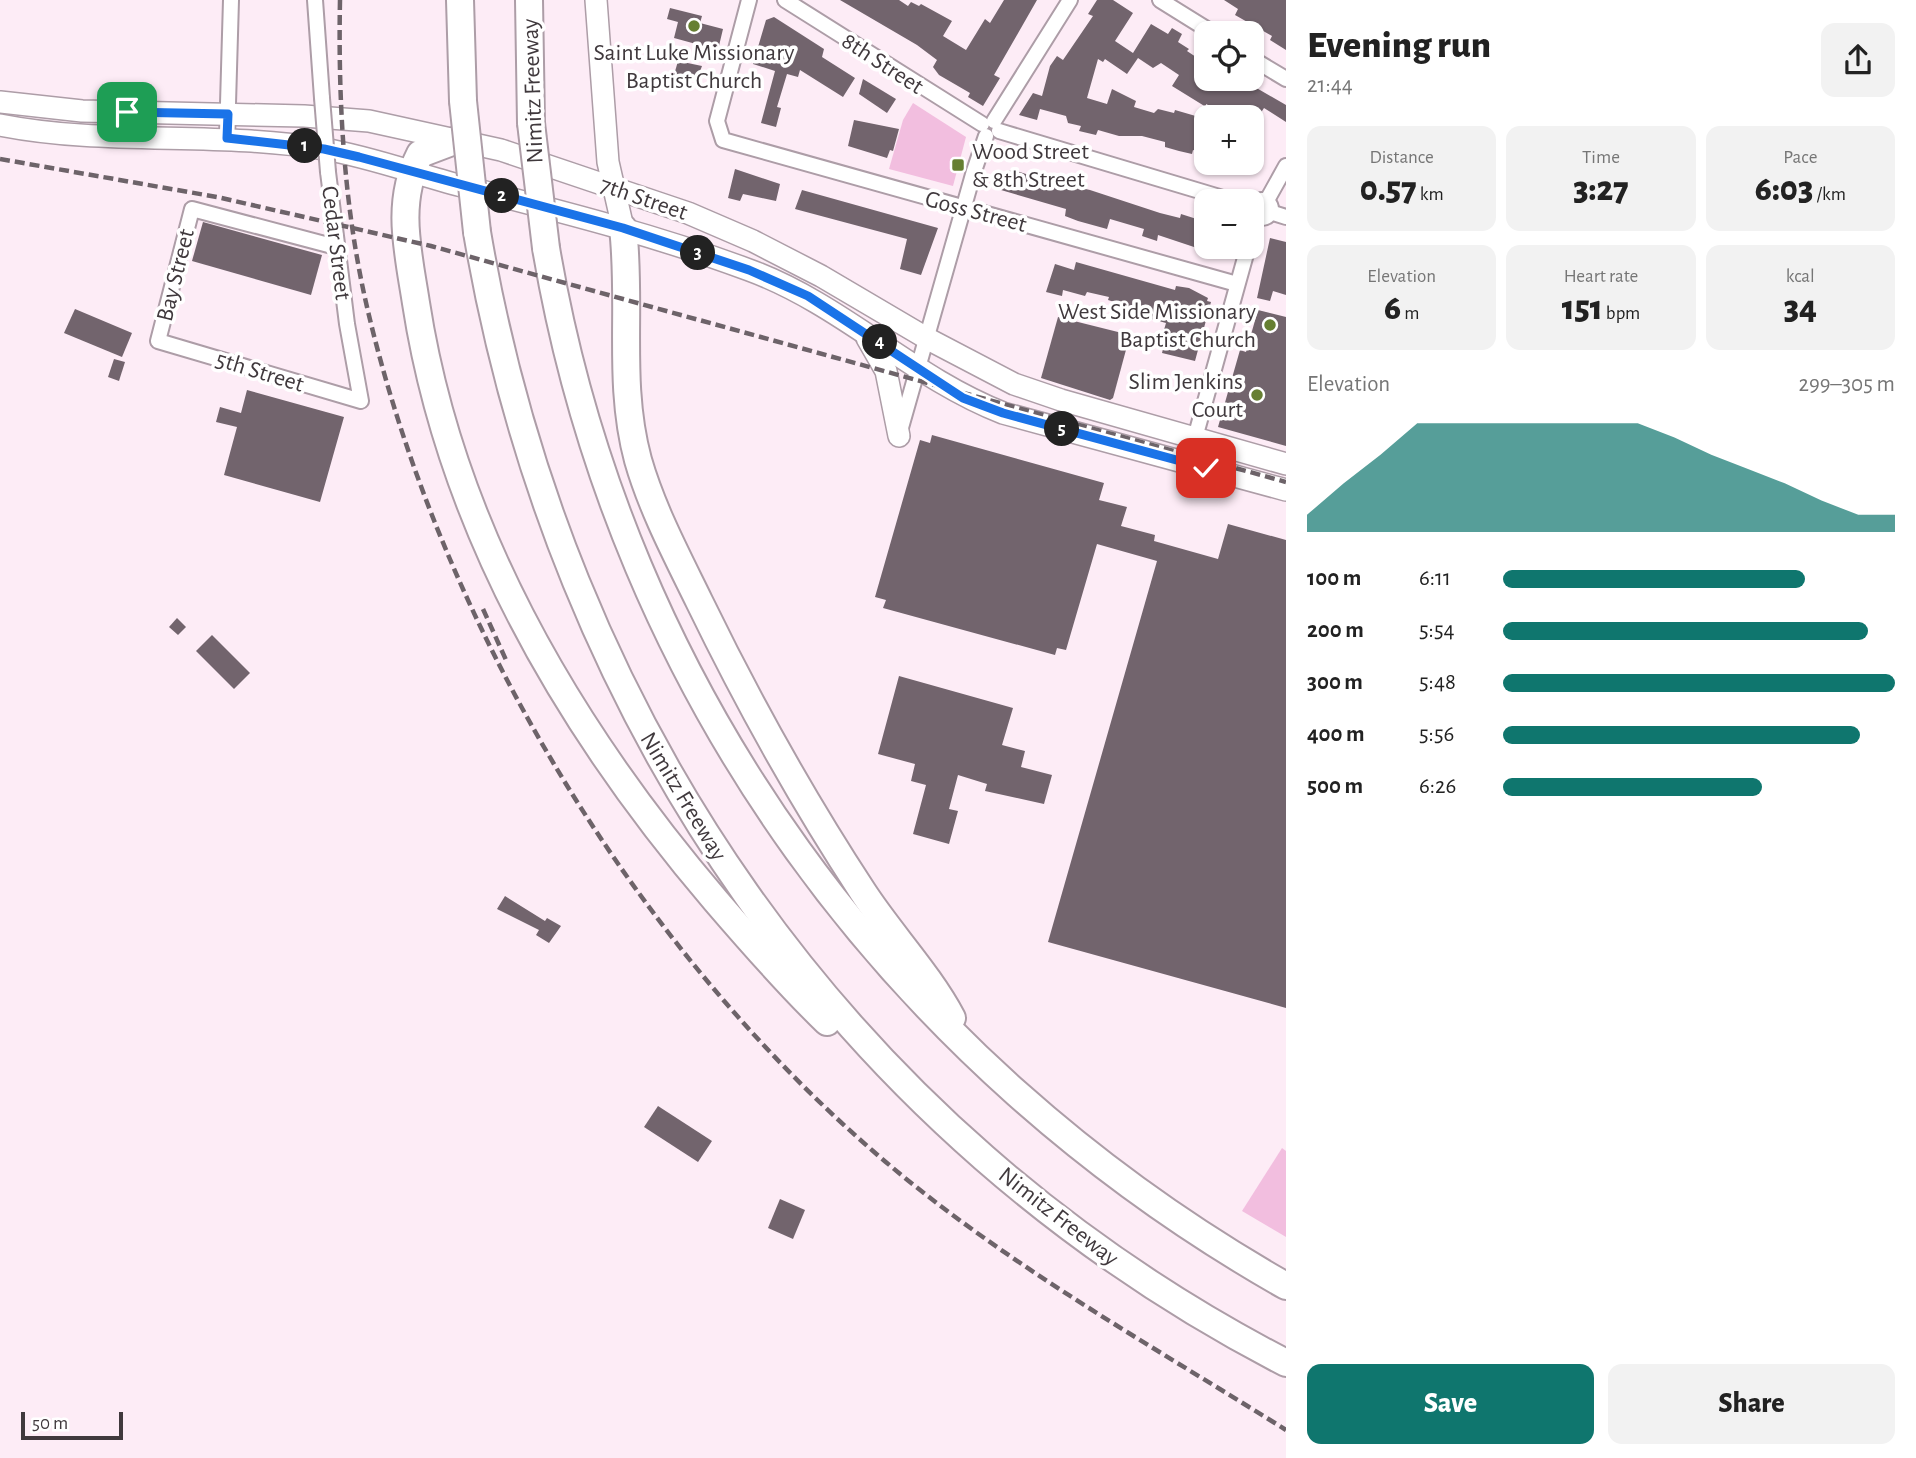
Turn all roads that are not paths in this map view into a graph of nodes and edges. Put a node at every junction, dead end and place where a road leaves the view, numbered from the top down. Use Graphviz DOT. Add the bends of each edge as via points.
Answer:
graph roads {
  1 [pos="231,0"];
  2 [pos="315,0"];
  3 [pos="460,0"];
  4 [pos="529,0"];
  5 [pos="596,0"];
  6 [pos="748,0"];
  7 [pos="785,0"];
  8 [pos="1070,0"];
  9 [pos="1160,0"];
  10 [pos="1194,21"];
  11 [pos="1264,66"];
  12 [pos="1286,79"];
  13 [pos="0,102"];
  14 [pos="228,114"];
  15 [pos="0,125"];
  16 [pos="990,128"];
  17 [pos="227,138"];
  18 [pos="457,140"];
  19 [pos="1286,166"];
  20 [pos="410,172"];
  21 [pos="611,186"];
  22 [pos="1194,189"];
  23 [pos="1264,202"];
  24 [pos="963,208"];
  25 [pos="1264,210"];
  26 [pos="1286,217"];
  27 [pos="623,228"];
  28 [pos="336,247"];
  29 [pos="1244,259"];
  30 [pos="1237,284"];
  31 [pos="859,328"];
  32 [pos="928,339"];
  33 [pos="158,341"];
  34 [pos="919,370"];
  35 [pos="361,401"];
  36 [pos="899,436"];
  37 [pos="1194,439"];
  38 [pos="1188,463"];
  39 [pos="1286,464"];
  40 [pos="1286,491"];
  41 [pos="972,1053"];
  42 [pos="938,1115"];
  43 [pos="1286,1286"];
  44 [pos="1286,1363"];
  1 -- 14 [label="street"];
  2 -- 28 [label="street, Cedar Street, bridge"];
  3 -- 42 [label="highway, Nimitz Freeway, bridge" via="463,101 477,232 500,351 532,466 576,588 635,714 705,834 779,939 842,1015"];
  4 -- 41 [label="highway, Nimitz Freeway, bridge" via="531,124 546,248 568,358 636,565 686,672 771,811 828,891 917,998"];
  5 -- 21 [label="main road"];
  6 -- 24 [label="street, Goss Street" via="717,121 719,135 730,144"];
  7 -- 16 [label="street, 8th Street"];
  8 -- 16 [label="street"];
  9 -- 10 [label="street"];
  11 -- 12 [label="street"];
  13 -- 14 [label="main road, 7th Street" via="82,111"];
  14 -- 17 [label="street"];
  14 -- 18 [label="main road, 7th Street" via="369,121"];
  15 -- 17 [label="main road, 7th Street" via="92,136"];
  16 -- 22 [label="street, 8th Street"];
  16 -- 24 [label="street"];
  17 -- 20 [label="main road, 7th Street" via="324,149"];
  18 -- 20 [label="highway" via="420,154"];
  18 -- 21 [label="main road, 7th Street"];
  19 -- 23 [label="street"];
  20 -- 27 [label="main road, 7th Street"];
  20 -- 42 [label="highway" via="403,216 432,384 478,523 541,657 634,799 748,938 835,1029"];
  21 -- 27 [label="main road"];
  21 -- 32 [label="main road, 7th Street" via="753,241"];
  24 -- 30 [label="street, Goss Street"];
  24 -- 32 [label="street"];
  25 -- 26 [label="street"];
  27 -- 31 [label="main road, 7th Street" via="774,280"];
  27 -- 41 [label="highway" via="628,412 638,461 655,507 741,686 797,786 879,916 944,1003"];
  28 -- 33 [label="street, Bay Street" via="192,209"];
  28 -- 35 [label="street, Cedar Street"];
  29 -- 30 [label="street"];
  30 -- 37 [label="street"];
  31 -- 34 [label="main road, 7th Street"];
  31 -- 36 [label="main road" via="886,371"];
  32 -- 34 [label="street"];
  32 -- 37 [label="main road, 7th Street" via="1014,384"];
  33 -- 35 [label="street, 5th Street"];
  34 -- 36 [label="street"];
  34 -- 38 [label="main road, 7th Street" via="963,398 1003,413"];
  37 -- 38 [label="street"];
  37 -- 39 [label="main road, 7th Street"];
  38 -- 40 [label="main road, 7th Street"];
  41 -- 43 [label="highway, Nimitz Freeway" via="1114,1174 1167,1213"];
  42 -- 44 [label="highway, Nimitz Freeway" via="1107,1254"];
}
